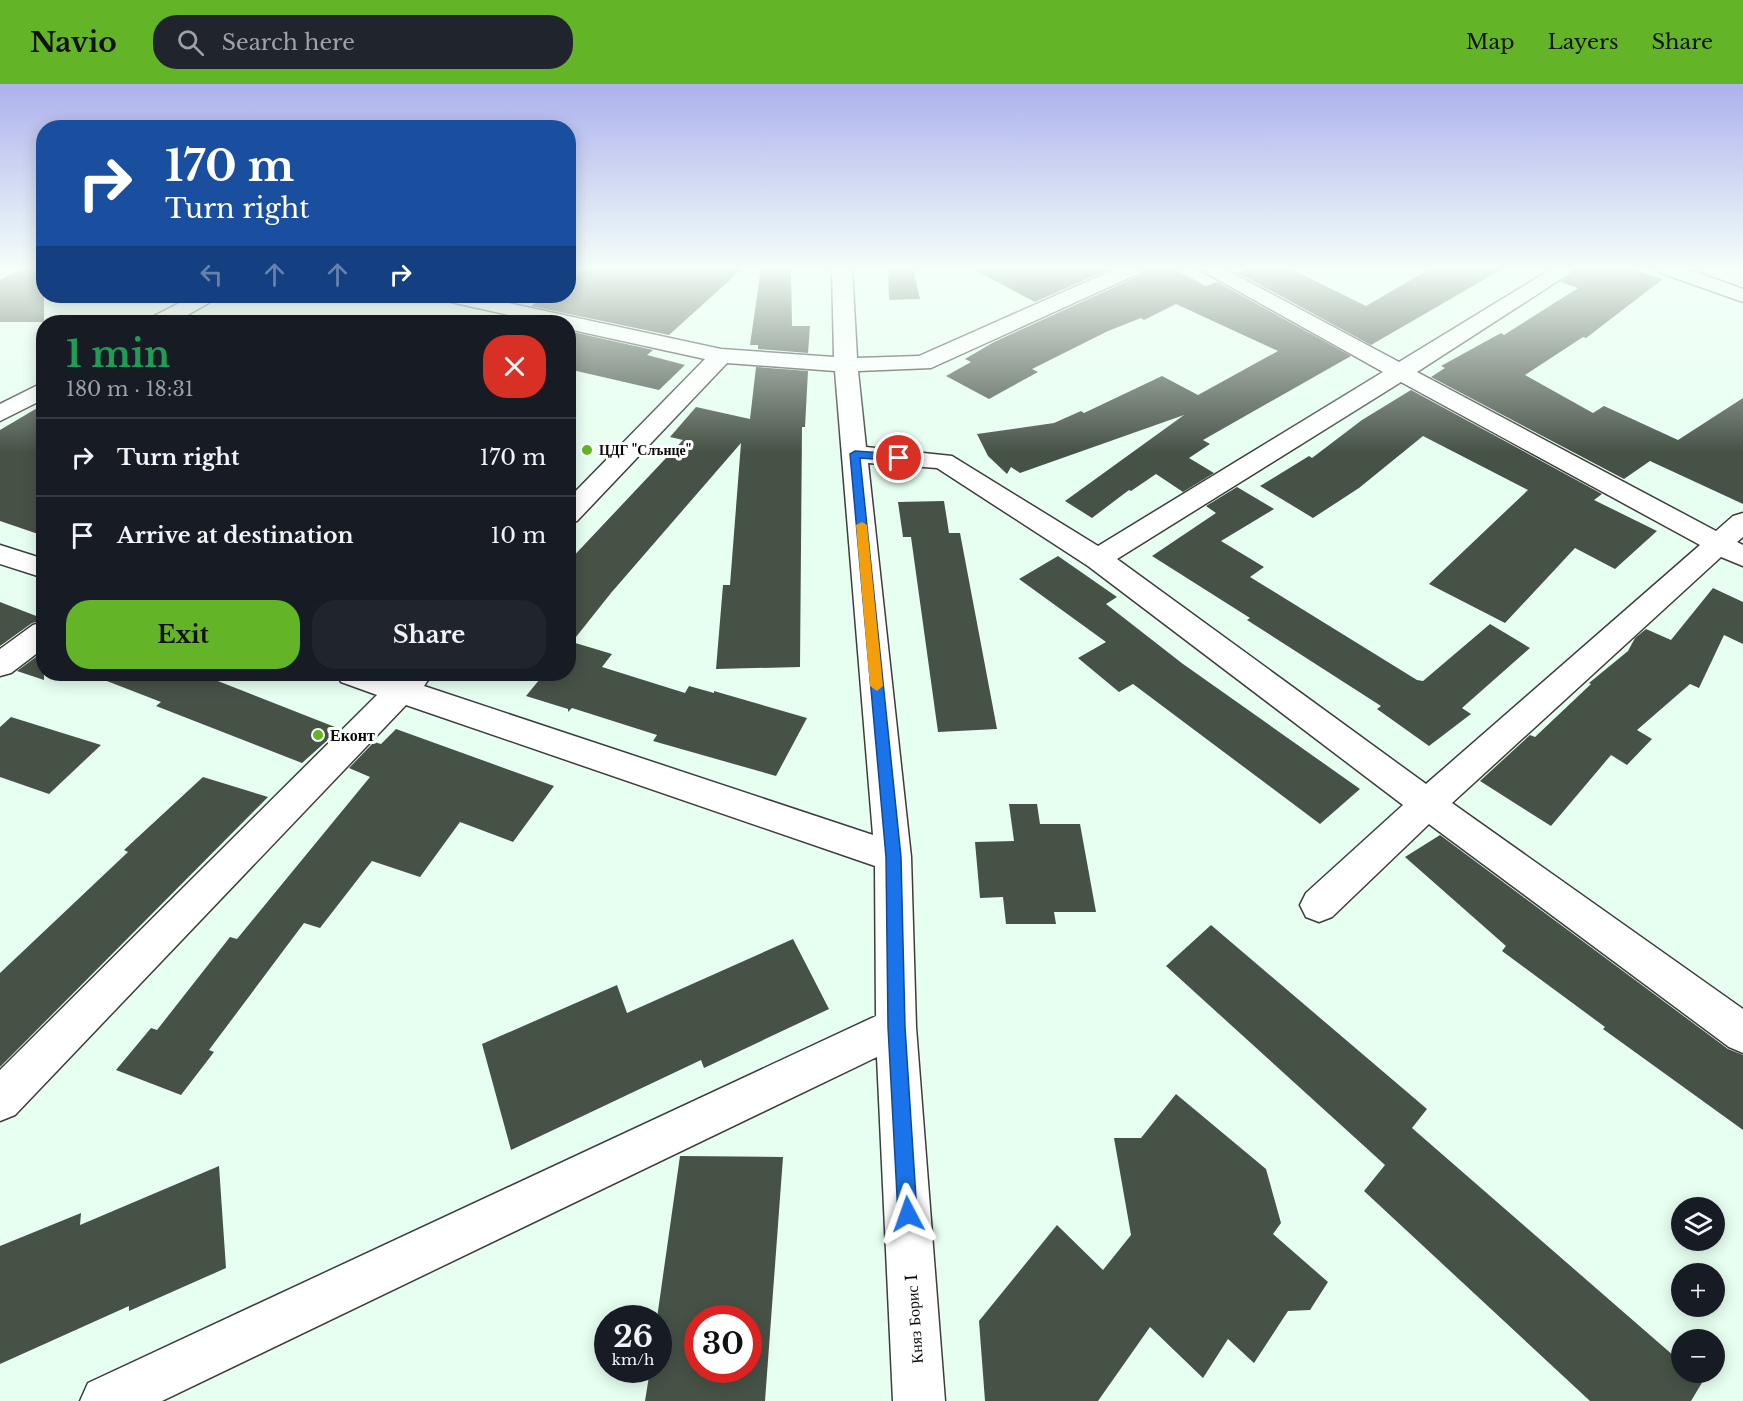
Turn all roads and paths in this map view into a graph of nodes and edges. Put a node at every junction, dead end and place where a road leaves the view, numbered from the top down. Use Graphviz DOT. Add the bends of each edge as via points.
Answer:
graph roads {
  1 [pos="613,329"];
  2 [pos="845,329"];
  3 [pos="998,329"];
  4 [pos="1320,329"];
  5 [pos="1468,329"];
  6 [pos="721,356"];
  7 [pos="846,365"];
  8 [pos="1399,372"];
  9 [pos="36,394"];
  10 [pos="0,414"];
  11 [pos="855,454"];
  12 [pos="576,507"];
  13 [pos="1743,522"];
  14 [pos="1730,550"];
  15 [pos="0,554"];
  16 [pos="1098,559"];
  17 [pos="36,566"];
  18 [pos="36,638"];
  19 [pos="0,665"];
  20 [pos="409,682"];
  21 [pos="1427,804"];
  22 [pos="893,857"];
  23 [pos="1319,905"];
  24 [pos="896,1027"];
  25 [pos="1743,1033"];
  26 [pos="0,1100"];
  27 [pos="106,1401"];
  28 [pos="919,1401"];
  1 -- 6 [label="street"];
  2 -- 7 [label="street, Княз Борис I"];
  3 -- 7 [label="street" via="923,363"];
  4 -- 8 [label="street"];
  5 -- 8 [label="street"];
  6 -- 7 [label="street"];
  6 -- 12 [label="street"];
  7 -- 11 [label="street, Княз Борис I"];
  8 -- 14 [label="street"];
  8 -- 16 [label="street"];
  9 -- 10 [label="street"];
  11 -- 16 [label="street" via="943,461"];
  11 -- 22 [label="street, Княз Борис I"];
  13 -- 14 [label="street"];
  14 -- 21 [label="street"];
  15 -- 17 [label="street"];
  16 -- 21 [label="street"];
  18 -- 19 [label="street"];
  20 -- 22 [label="street"];
  20 -- 26 [label="street"];
  21 -- 23 [label="street"];
  21 -- 25 [label="street"];
  22 -- 24 [label="street, Княз Борис I"];
  24 -- 27 [label="street"];
  24 -- 28 [label="street, Княз Борис I"];
}
